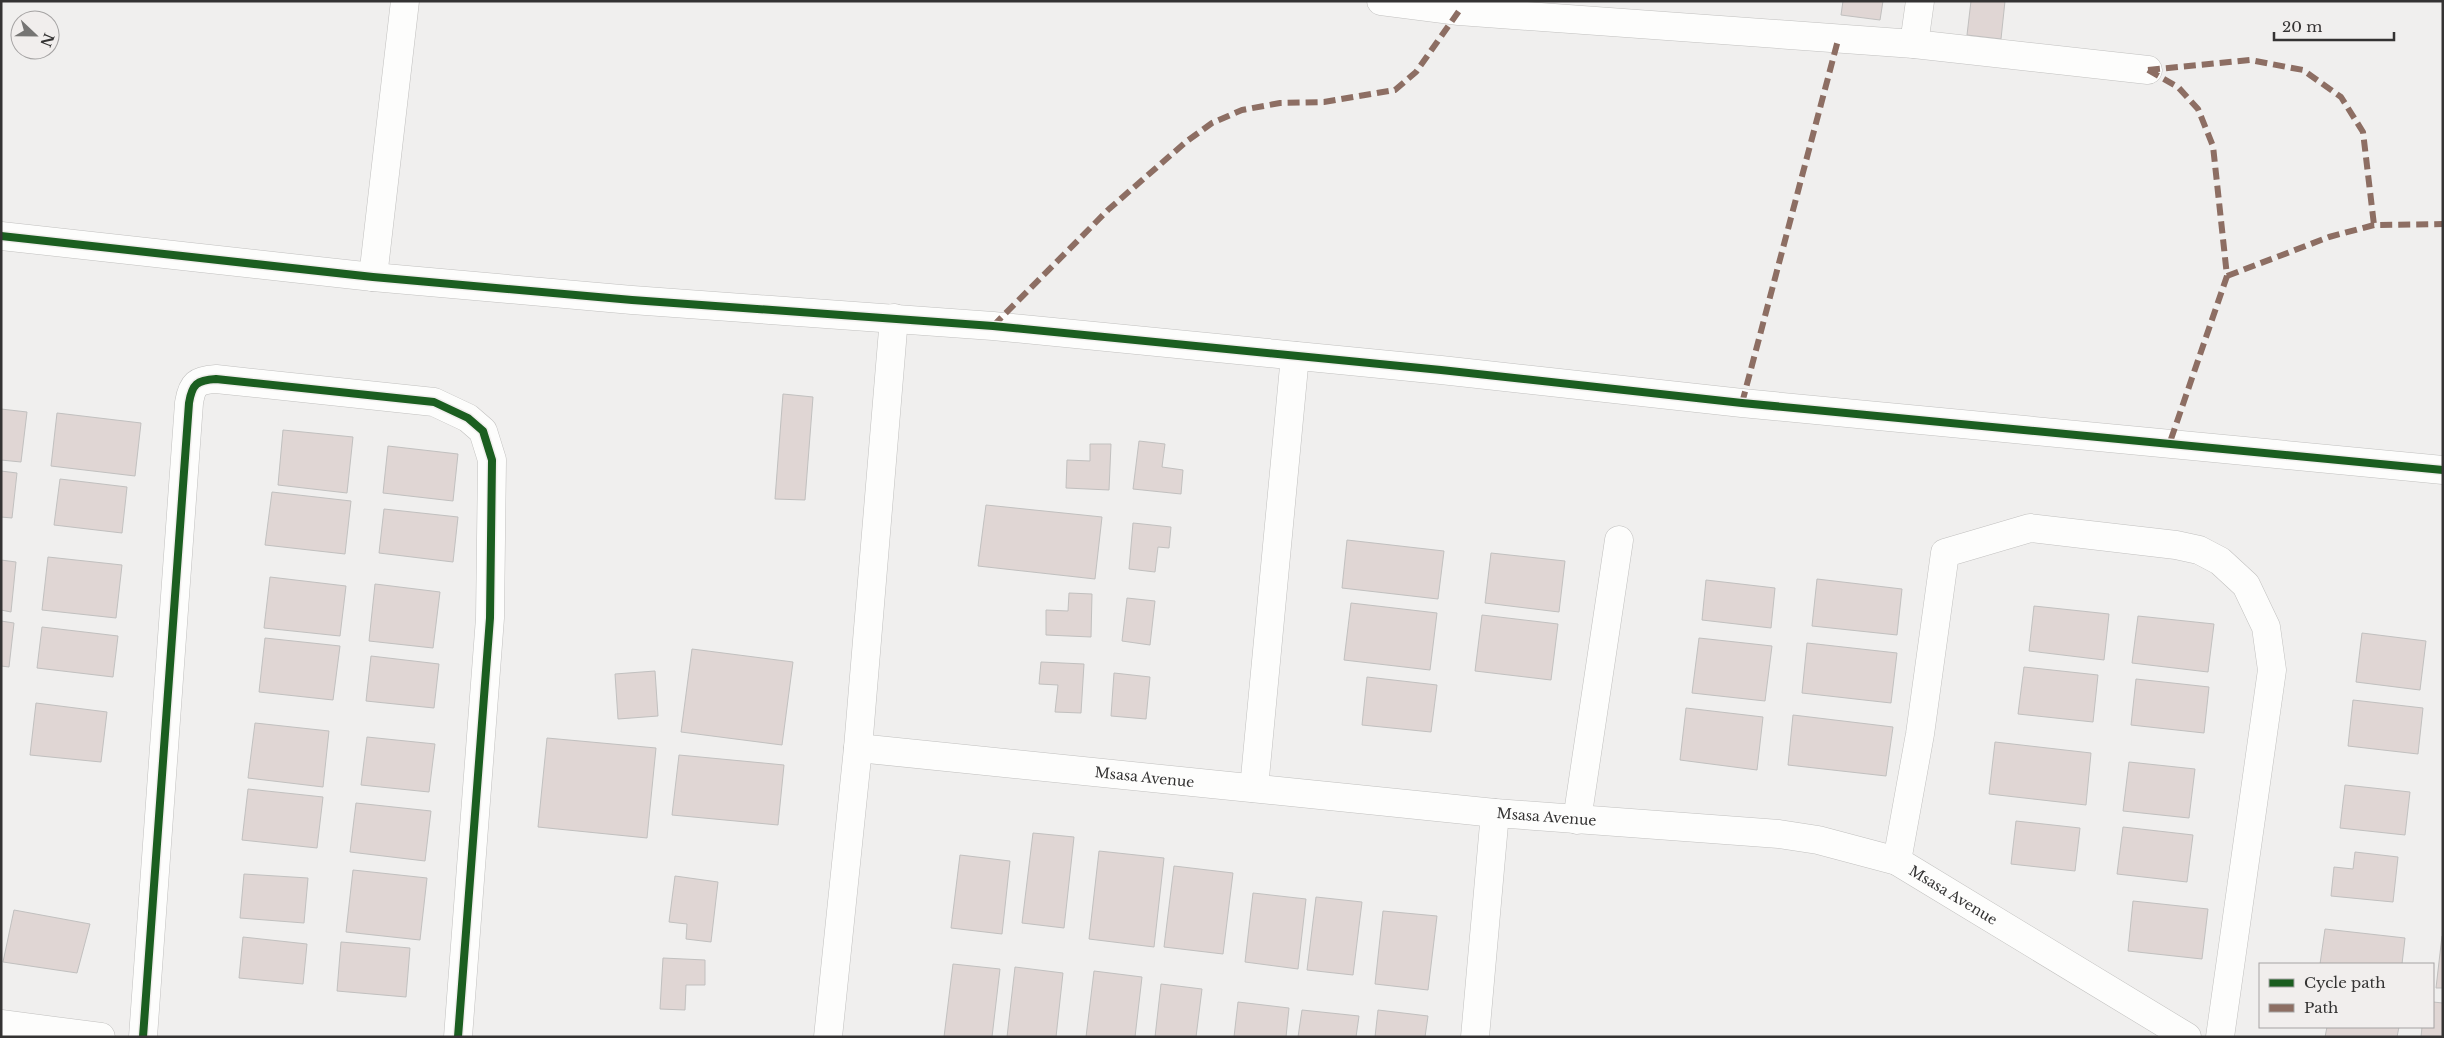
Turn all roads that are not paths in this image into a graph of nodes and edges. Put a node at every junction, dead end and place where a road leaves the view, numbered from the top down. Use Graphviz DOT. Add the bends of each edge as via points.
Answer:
graph roads {
  1 [pos="405,1"];
  2 [pos="1381,1"];
  3 [pos="1920,1"];
  4 [pos="1558,10"];
  5 [pos="1914,44"];
  6 [pos="2148,70"];
  7 [pos="1,236"];
  8 [pos="373,277"];
  9 [pos="894,318"];
  10 [pos="1295,356"];
  11 [pos="2443,470"];
  12 [pos="1619,540"];
  13 [pos="858,748"];
  14 [pos="1254,788"];
  15 [pos="1494,813"];
  16 [pos="1577,820"];
  17 [pos="1897,861"];
  18 [pos="1,1024"];
  19 [pos="101,1037"];
  20 [pos="143,1037"];
  21 [pos="458,1037"];
  22 [pos="828,1037"];
  23 [pos="1475,1037"];
  24 [pos="2187,1037"];
  25 [pos="2220,1037"];
  1 -- 8 [label="street"];
  2 -- 4 [label="street" via="1459,11"];
  3 -- 5 [label="street"];
  4 -- 5 [label="street"];
  5 -- 6 [label="street"];
  7 -- 8 [label="street"];
  8 -- 9 [label="street" via="632,300"];
  9 -- 10 [label="street"];
  9 -- 13 [label="street"];
  10 -- 11 [label="street" via="1761,405"];
  10 -- 14 [label="street"];
  12 -- 16 [label="street"];
  13 -- 14 [label="street, Msasa Avenue"];
  13 -- 22 [label="street"];
  14 -- 15 [label="street, Msasa Avenue"];
  15 -- 16 [label="street, Msasa Avenue"];
  15 -- 23 [label="street"];
  16 -- 17 [label="street, Msasa Avenue" via="1779,834 1818,840"];
  17 -- 24 [label="street, Msasa Avenue"];
  17 -- 25 [label="street" via="1920,734 1945,553 2030,528 2176,545 2213,557 2246,584 2266,627 2272,670"];
  18 -- 19 [label="street"];
  20 -- 21 [label="street" via="189,403 196,384 216,379 434,402 468,418 483,431 492,460 490,618"];
}
